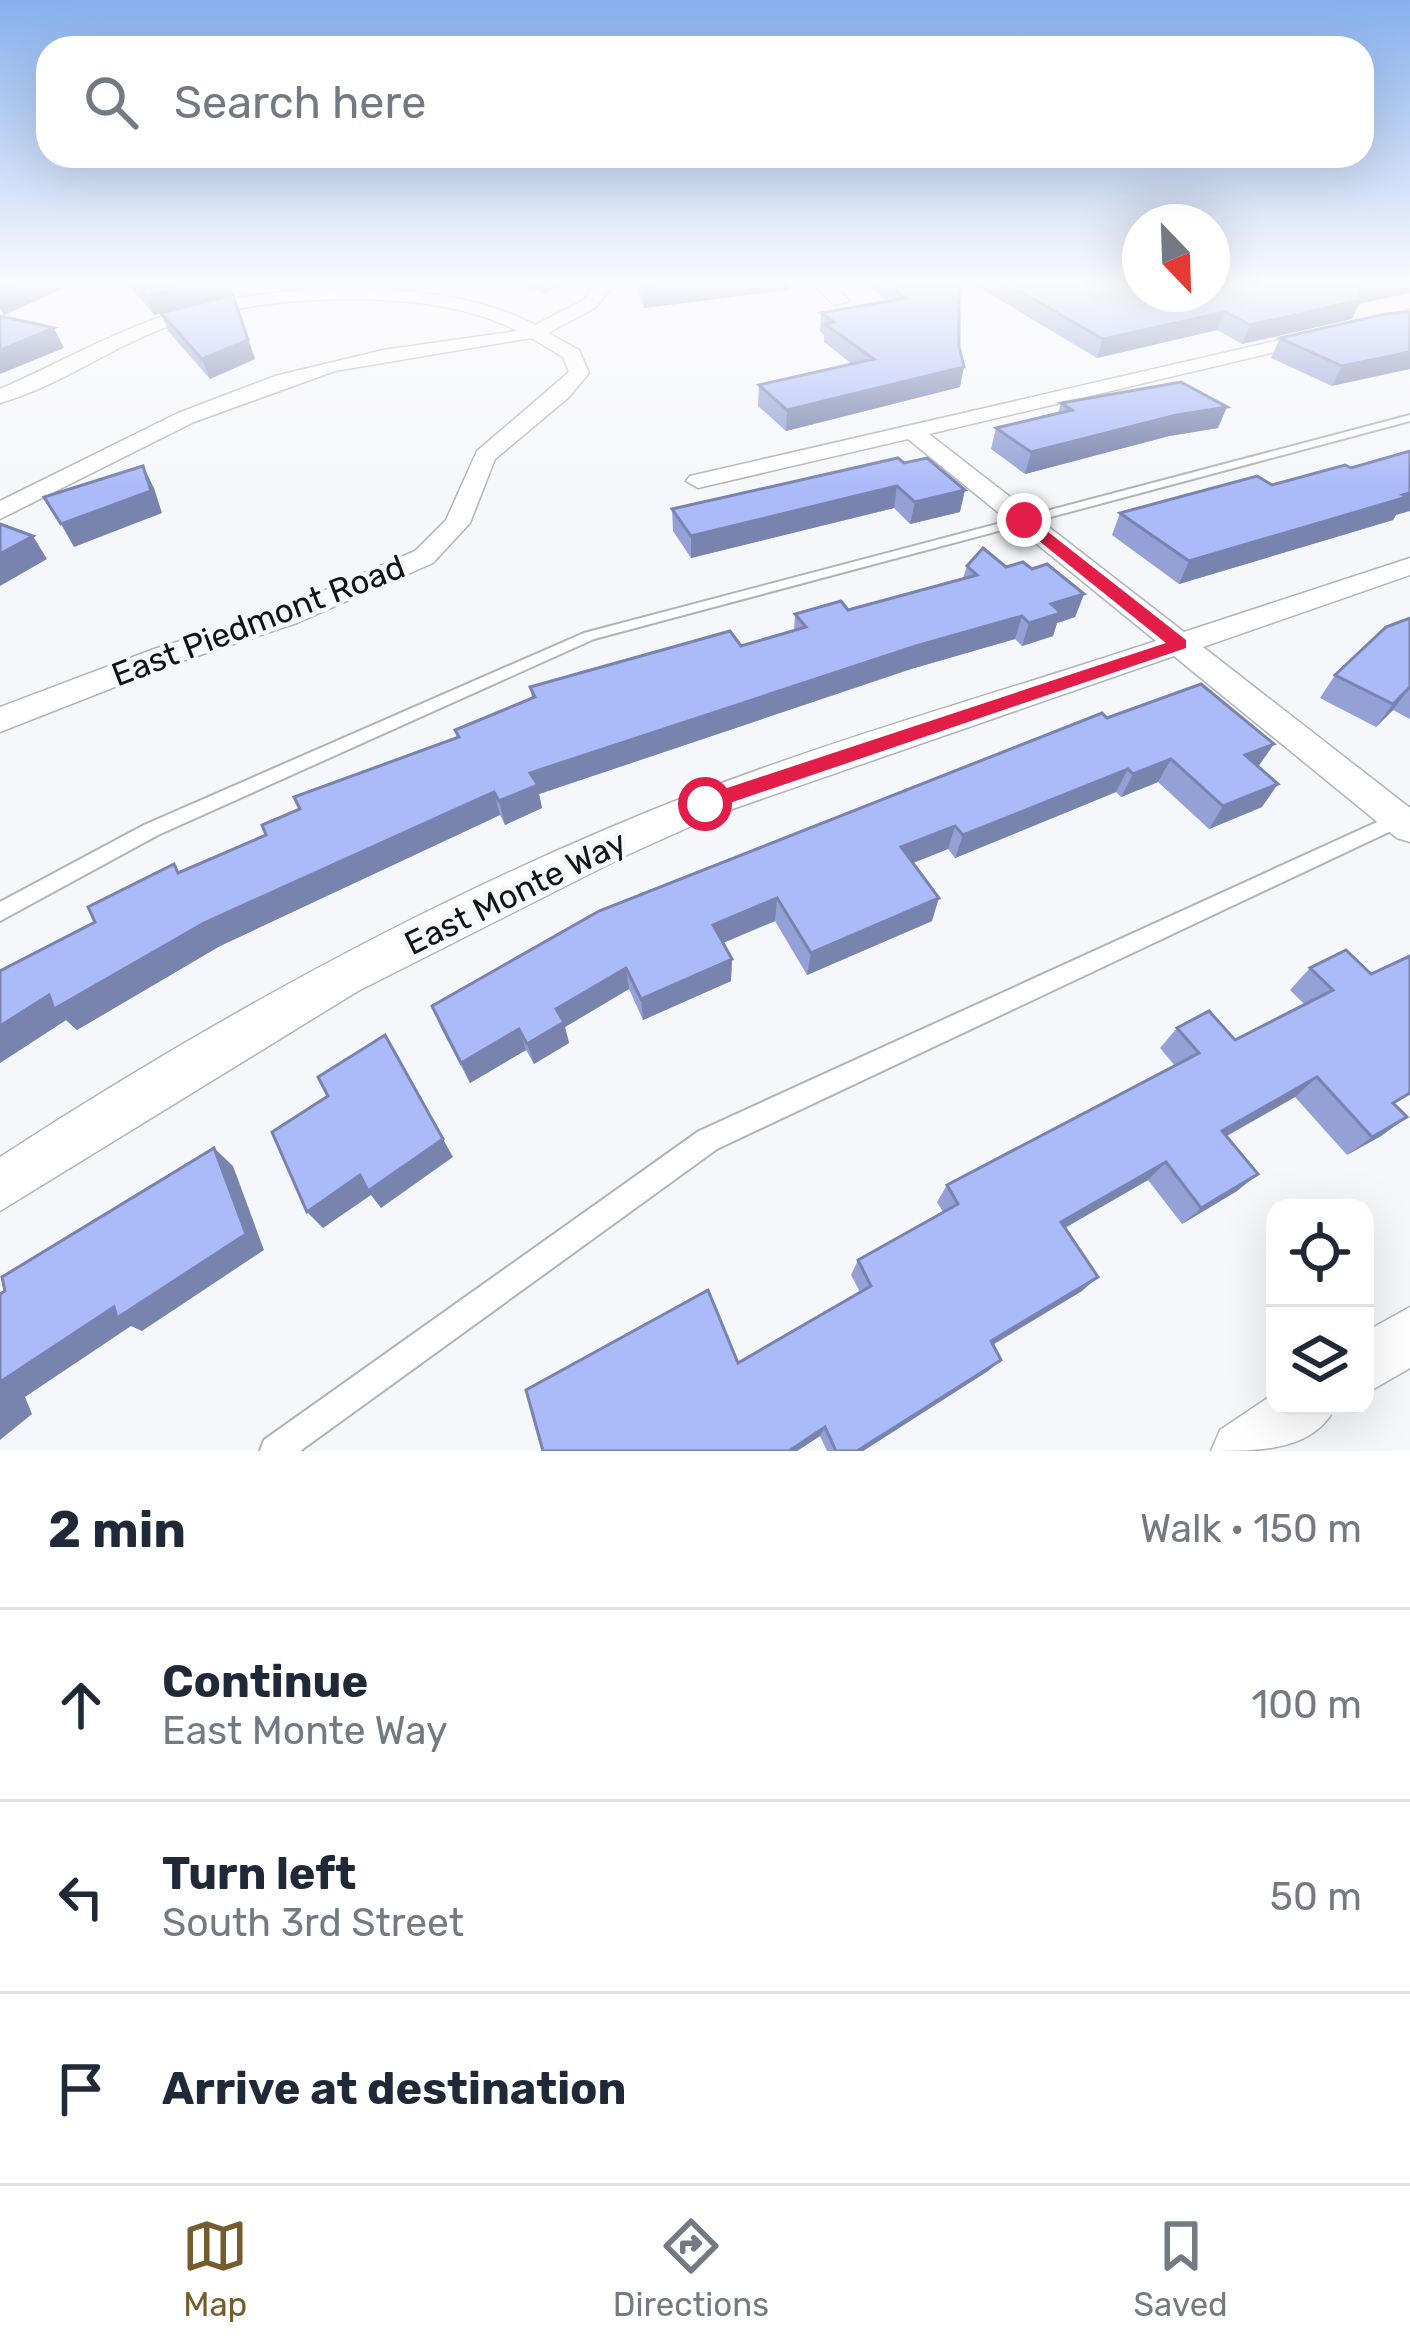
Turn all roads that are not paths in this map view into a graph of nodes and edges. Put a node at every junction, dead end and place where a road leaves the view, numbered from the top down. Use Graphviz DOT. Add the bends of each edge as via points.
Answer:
graph roads {
  1 [pos="99,352"];
  2 [pos="429,352"];
  3 [pos="568,352"];
  4 [pos="1249,352"];
  5 [pos="0,397"];
  6 [pos="1410,418"];
  7 [pos="913,432"];
  8 [pos="698,481"];
  9 [pos="0,511"];
  10 [pos="1024,520"];
  11 [pos="1410,566"];
  12 [pos="1179,644"];
  13 [pos="0,720"];
  14 [pos="1406,820"];
  15 [pos="0,912"];
  16 [pos="0,1186"];
  17 [pos="1410,1335"];
  18 [pos="1374,1360"];
  19 [pos="1293,1415"];
  20 [pos="275,1451"];
  21 [pos="1241,1451"];
  1 -- 5 [label="street"];
  2 -- 9 [label="street" via="345,363 242,393"];
  3 -- 13 [label="street, East Piedmont Road" via="579,373 485,456 457,524 424,557 287,617"];
  4 -- 7 [label="street"];
  6 -- 10 [label="lane"];
  7 -- 8 [label="street"];
  7 -- 10 [label="street"];
  10 -- 12 [label="street"];
  10 -- 15 [label="lane" via="589,636 151,830"];
  11 -- 12 [label="street, East Monte Way"];
  12 -- 14 [label="street"];
  12 -- 16 [label="street, East Monte Way" via="705,804 591,852 453,916"];
  14 -- 20 [label="lane" via="708,1140"];
  17 -- 18 [label="street"];
  19 -- 21 [label="street"];
}
